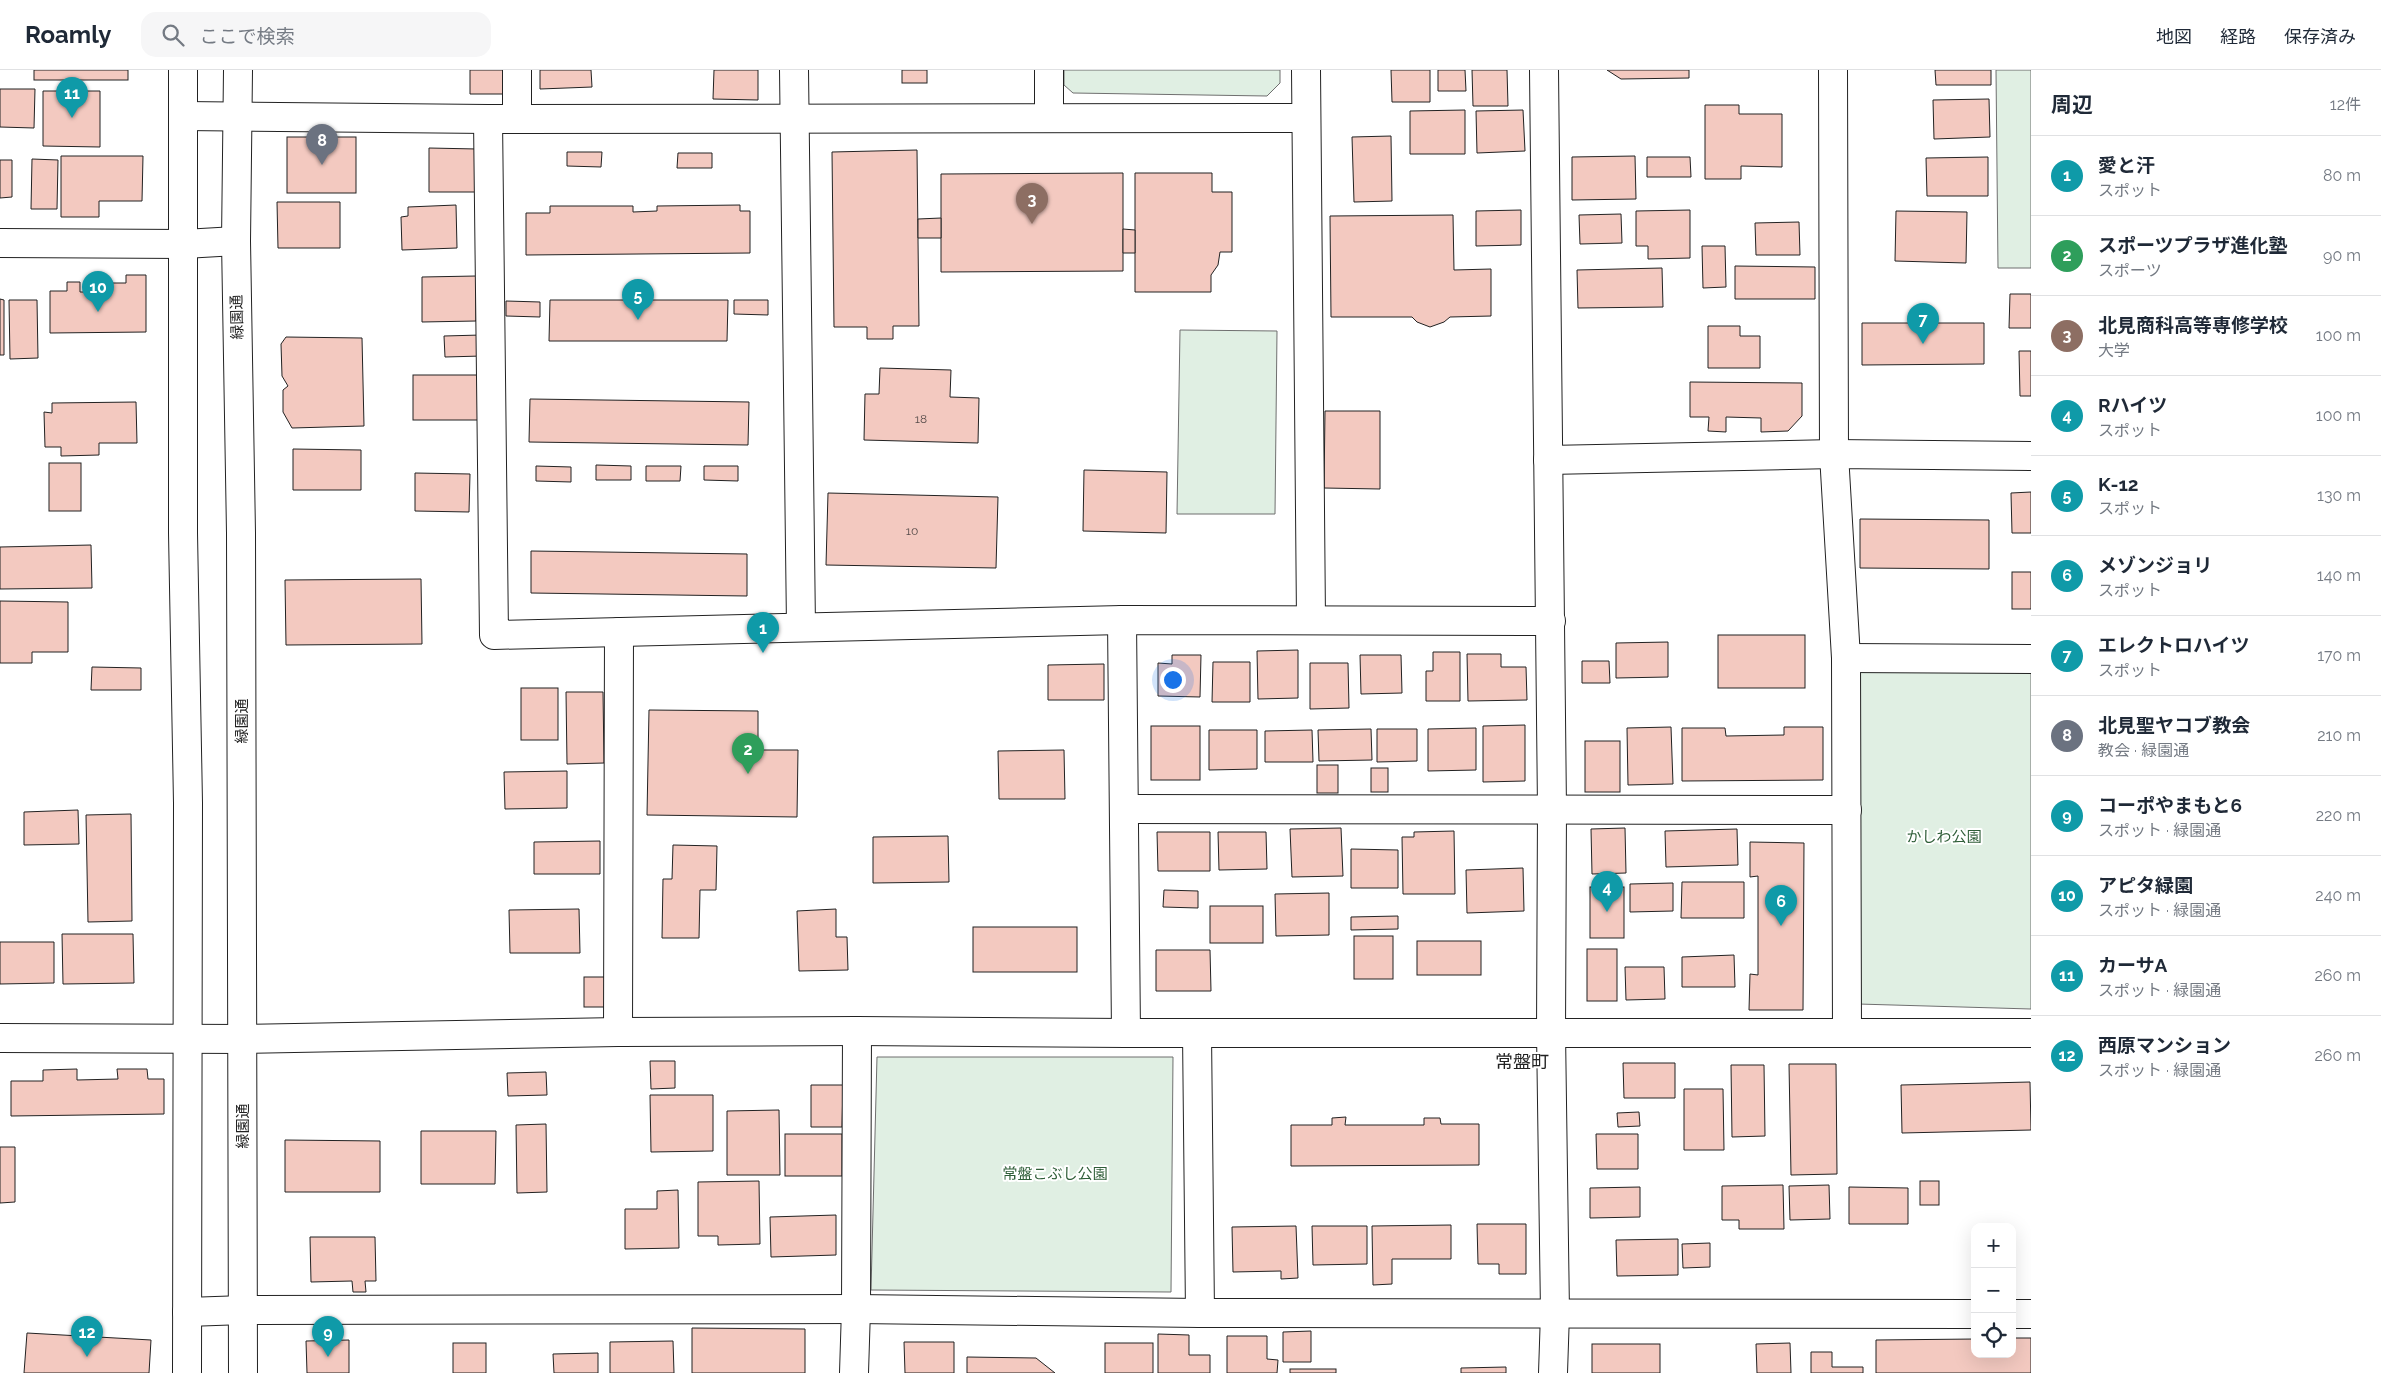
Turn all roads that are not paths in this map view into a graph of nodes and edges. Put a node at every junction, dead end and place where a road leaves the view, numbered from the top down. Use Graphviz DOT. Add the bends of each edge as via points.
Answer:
graph roads {
  1 [pos="183,70"];
  2 [pos="238,70"];
  3 [pos="517,70"];
  4 [pos="794,70"];
  5 [pos="1049,70"];
  6 [pos="1306,70"];
  7 [pos="1544,70"];
  8 [pos="1833,70"];
  9 [pos="184,116"];
  10 [pos="238,116"];
  11 [pos="794,118"];
  12 [pos="1049,118"];
  13 [pos="1306,118"];
  14 [pos="488,119"];
  15 [pos="517,119"];
  16 [pos="236,241"];
  17 [pos="0,243"];
  18 [pos="184,244"];
  19 [pos="1834,454"];
  20 [pos="2031,456"];
  21 [pos="1548,460"];
  22 [pos="1122,620"];
  23 [pos="1311,620"];
  24 [pos="1551,621"];
  25 [pos="801,627"];
  26 [pos="619,632"];
  27 [pos="1846,658"];
  28 [pos="2031,659"];
  29 [pos="1126,809"];
  30 [pos="1552,810"];
  31 [pos="1847,810"];
  32 [pos="857,1031"];
  33 [pos="618,1032"];
  34 [pos="1551,1032"];
  35 [pos="1847,1032"];
  36 [pos="1197,1033"];
  37 [pos="2031,1033"];
  38 [pos="1126,1034"];
  39 [pos="0,1038"];
  40 [pos="187,1039"];
  41 [pos="243,1039"];
  42 [pos="856,1309"];
  43 [pos="244,1310"];
  44 [pos="187,1312"];
  45 [pos="1200,1313"];
  46 [pos="1555,1313"];
  47 [pos="1971,1314"];
  48 [pos="2016,1314"];
  49 [pos="2031,1314"];
  50 [pos="187,1373"];
  51 [pos="243,1373"];
  52 [pos="854,1373"];
  53 [pos="1553,1373"];
  1 -- 9 [label="street"];
  2 -- 10 [label="street, 緑園通"];
  3 -- 15 [label="street"];
  4 -- 11 [label="street"];
  5 -- 12 [label="street"];
  6 -- 13 [label="street"];
  7 -- 21 [label="street"];
  8 -- 19 [label="street"];
  9 -- 10 [label="street"];
  9 -- 18 [label="street"];
  10 -- 14 [label="street"];
  10 -- 16 [label="street, 緑園通"];
  11 -- 12 [label="street"];
  11 -- 15 [label="street"];
  11 -- 25 [label="street"];
  12 -- 13 [label="street"];
  13 -- 23 [label="street"];
  14 -- 15 [label="street"];
  14 -- 26 [label="street" via="494,636"];
  16 -- 18 [label="street"];
  16 -- 41 [label="street, 緑園通"];
  17 -- 18 [label="street"];
  18 -- 40 [label="street"];
  19 -- 20 [label="street"];
  19 -- 21 [label="street"];
  19 -- 27 [label="street"];
  21 -- 24 [label="street"];
  22 -- 23 [label="street"];
  22 -- 25 [label="street"];
  22 -- 29 [label="street"];
  23 -- 24 [label="street"];
  24 -- 30 [label="street"];
  25 -- 26 [label="street"];
  26 -- 33 [label="street"];
  27 -- 28 [label="street"];
  27 -- 31 [label="street"];
  29 -- 30 [label="street"];
  29 -- 38 [label="street"];
  30 -- 31 [label="street"];
  30 -- 34 [label="street"];
  31 -- 35 [label="street"];
  32 -- 33 [label="street"];
  32 -- 38 [label="street"];
  32 -- 42 [label="street"];
  33 -- 41 [label="street"];
  34 -- 35 [label="street"];
  34 -- 36 [label="street"];
  34 -- 46 [label="street"];
  35 -- 37 [label="street"];
  36 -- 38 [label="street"];
  36 -- 45 [label="street"];
  39 -- 40 [label="street"];
  40 -- 41 [label="street"];
  40 -- 44 [label="street"];
  41 -- 43 [label="street, 緑園通"];
  42 -- 43 [label="street"];
  42 -- 45 [label="street"];
  42 -- 52 [label="street"];
  43 -- 44 [label="street"];
  43 -- 51 [label="street, 緑園通"];
  44 -- 50 [label="street"];
  45 -- 46 [label="street"];
  46 -- 47 [label="street"];
  46 -- 53 [label="street"];
  48 -- 49 [label="street"];
}
